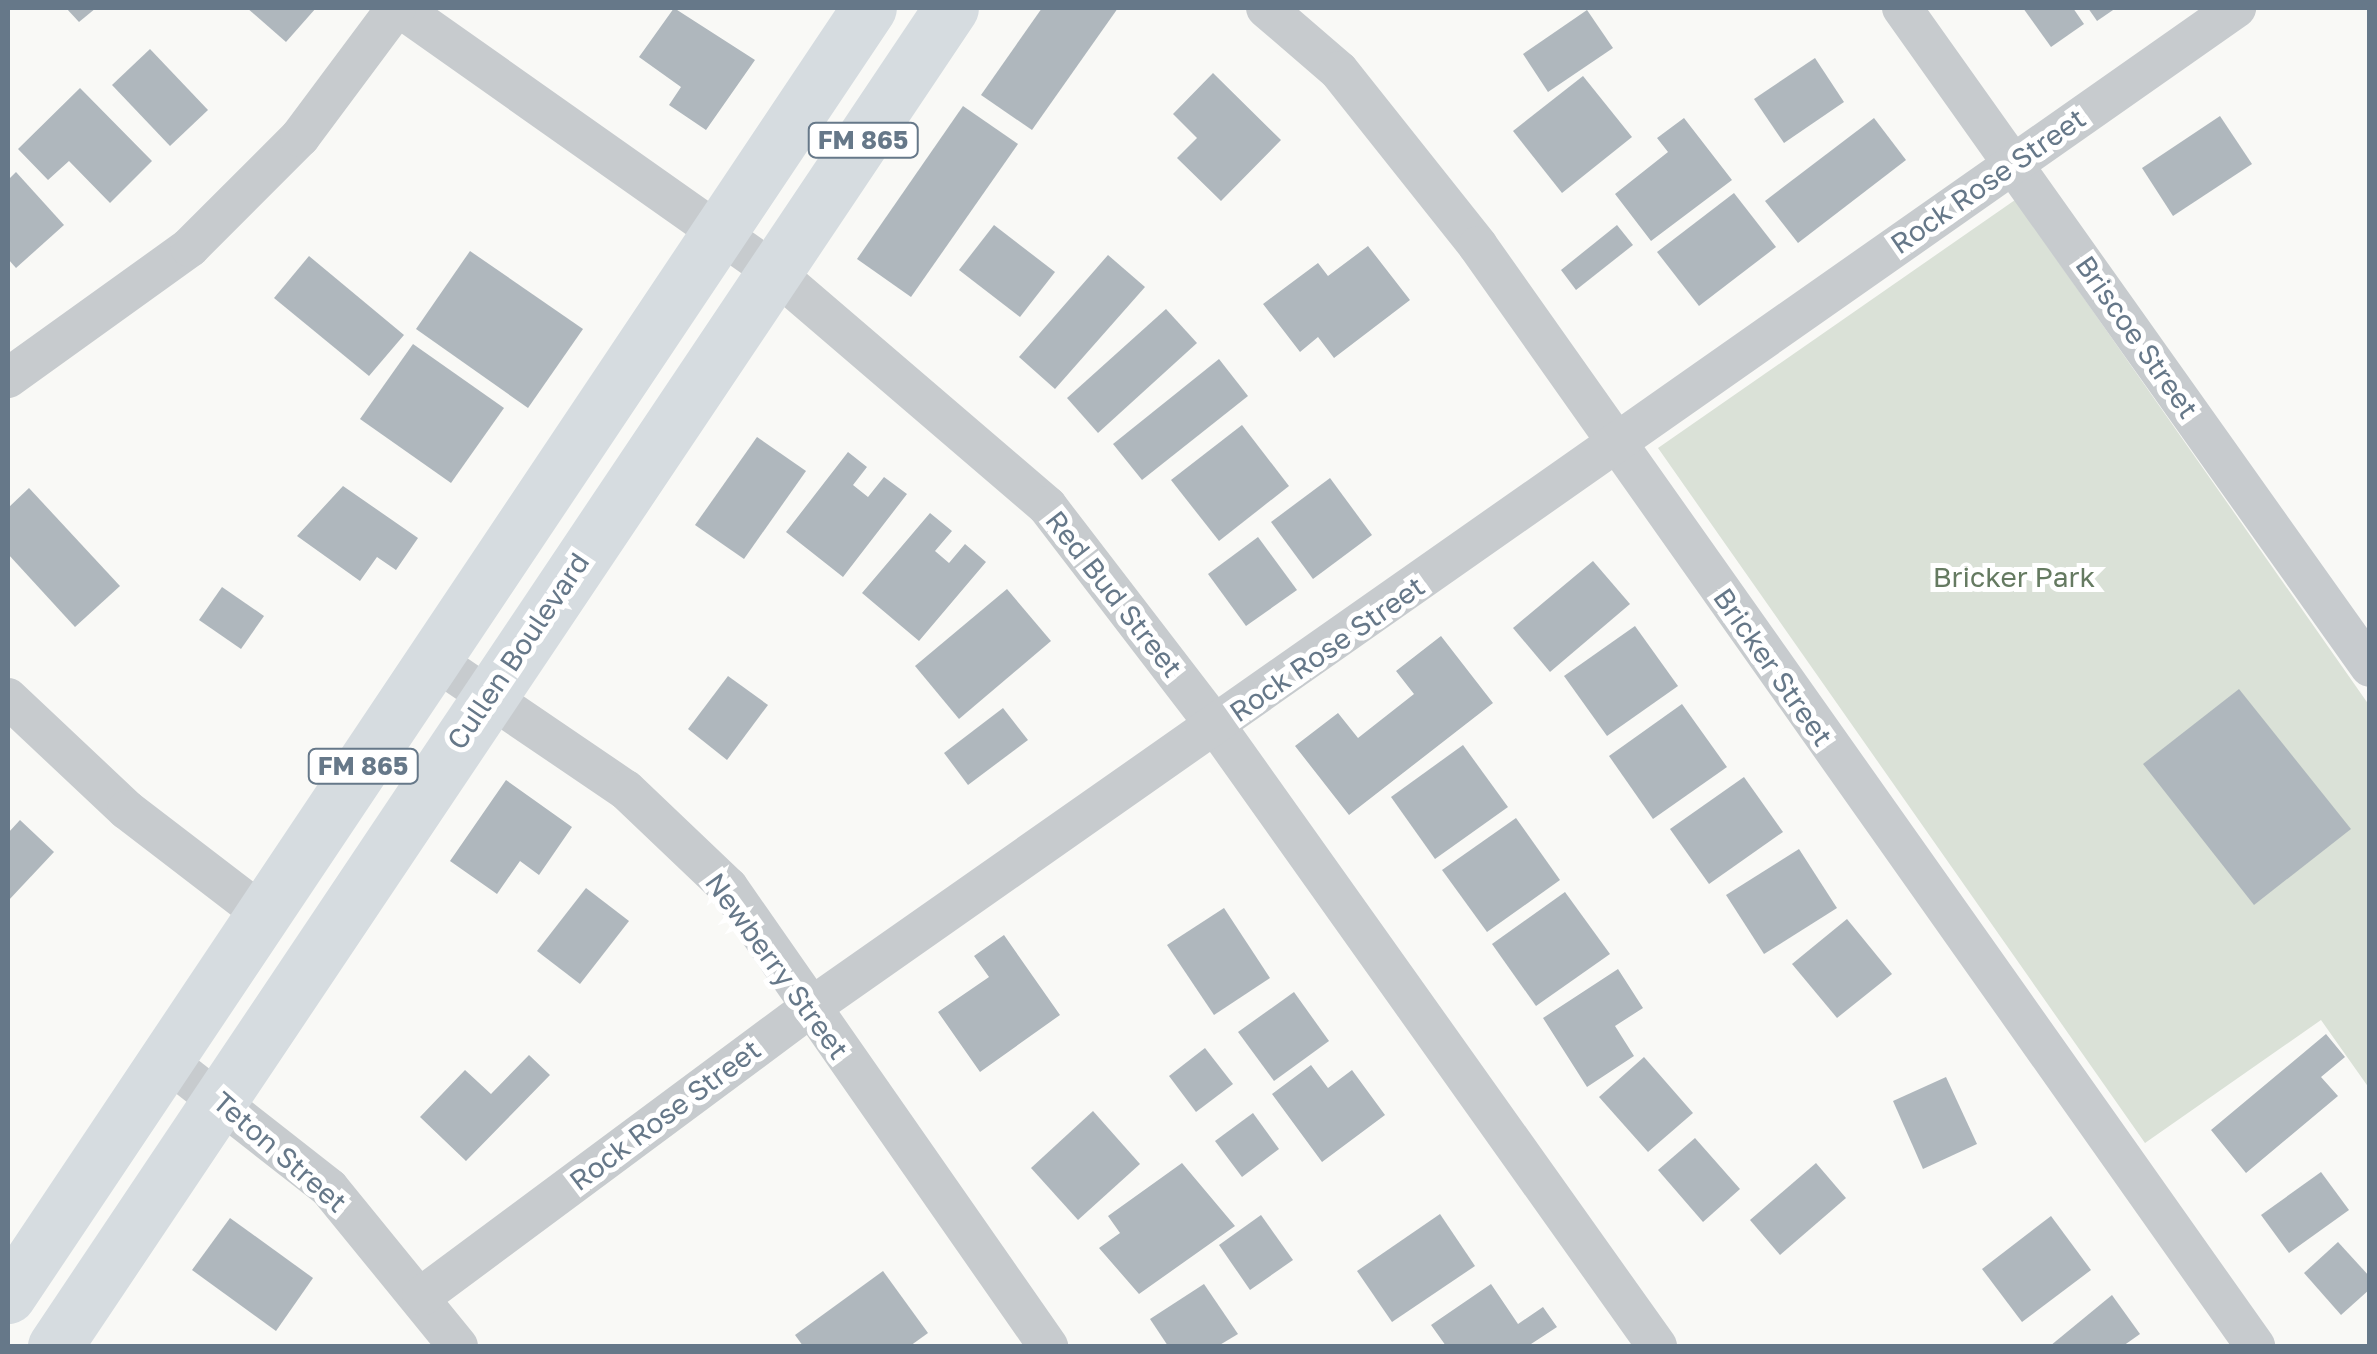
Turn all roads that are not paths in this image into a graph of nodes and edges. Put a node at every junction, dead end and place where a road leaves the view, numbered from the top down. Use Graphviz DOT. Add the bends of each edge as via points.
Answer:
graph roads {
  1 [pos="398,8"];
  2 [pos="869,8"];
  3 [pos="951,8"];
  4 [pos="1266,8"];
  5 [pos="1902,8"];
  6 [pos="2236,8"];
  7 [pos="2014,162"];
  8 [pos="717,234"];
  9 [pos="774,272"];
  10 [pos="8,378"];
  11 [pos="1617,447"];
  12 [pos="434,658"];
  13 [pos="2370,668"];
  14 [pos="488,695"];
  15 [pos="8,698"];
  16 [pos="1216,726"];
  17 [pos="265,916"];
  18 [pos="319,952"];
  19 [pos="810,1008"];
  20 [pos="167,1061"];
  21 [pos="220,1098"];
  22 [pos="8,1296"];
  23 [pos="422,1296"];
  24 [pos="54,1346"];
  25 [pos="458,1346"];
  26 [pos="1048,1346"];
  27 [pos="1657,1346"];
  28 [pos="2256,1346"];
  1 -- 8 [label="street, Red Bud Street"];
  1 -- 10 [label="street" via="300,137 190,246"];
  2 -- 8 [label="main road, FM 865"];
  3 -- 9 [label="main road, Cullen Boulevard / FM 865"];
  4 -- 11 [label="street, Bricker Street" via="1339,70 1478,246"];
  5 -- 7 [label="street, Briscoe Street"];
  6 -- 7 [label="street, Rock Rose Street"];
  7 -- 11 [label="street, Rock Rose Street"];
  7 -- 13 [label="street, Briscoe Street"];
  8 -- 9 [label="street, Red Bud Street"];
  8 -- 12 [label="main road, FM 865"];
  9 -- 14 [label="main road, Cullen Boulevard / FM 865"];
  9 -- 16 [label="street, Red Bud Street" via="1048,506"];
  11 -- 16 [label="street, Rock Rose Street"];
  11 -- 28 [label="street, Bricker Street"];
  12 -- 14 [label="street, Newberry Street"];
  12 -- 17 [label="main road, FM 865"];
  14 -- 18 [label="main road, Cullen Boulevard / FM 865"];
  14 -- 19 [label="street, Newberry Street" via="626,790 728,887"];
  15 -- 17 [label="street" via="126,810"];
  16 -- 19 [label="street, Rock Rose Street"];
  16 -- 27 [label="street, Red Bud Street"];
  17 -- 18 [label="main road"];
  17 -- 20 [label="main road, FM 865"];
  18 -- 21 [label="main road, Cullen Boulevard / FM 865"];
  19 -- 23 [label="street, Rock Rose Street"];
  19 -- 26 [label="street, Newberry Street"];
  20 -- 21 [label="street, Teton Street"];
  20 -- 22 [label="main road, FM 865"];
  21 -- 23 [label="street, Teton Street" via="329,1188"];
  21 -- 24 [label="main road, Cullen Boulevard / FM 865"];
  23 -- 25 [label="street, Teton Street"];
}
